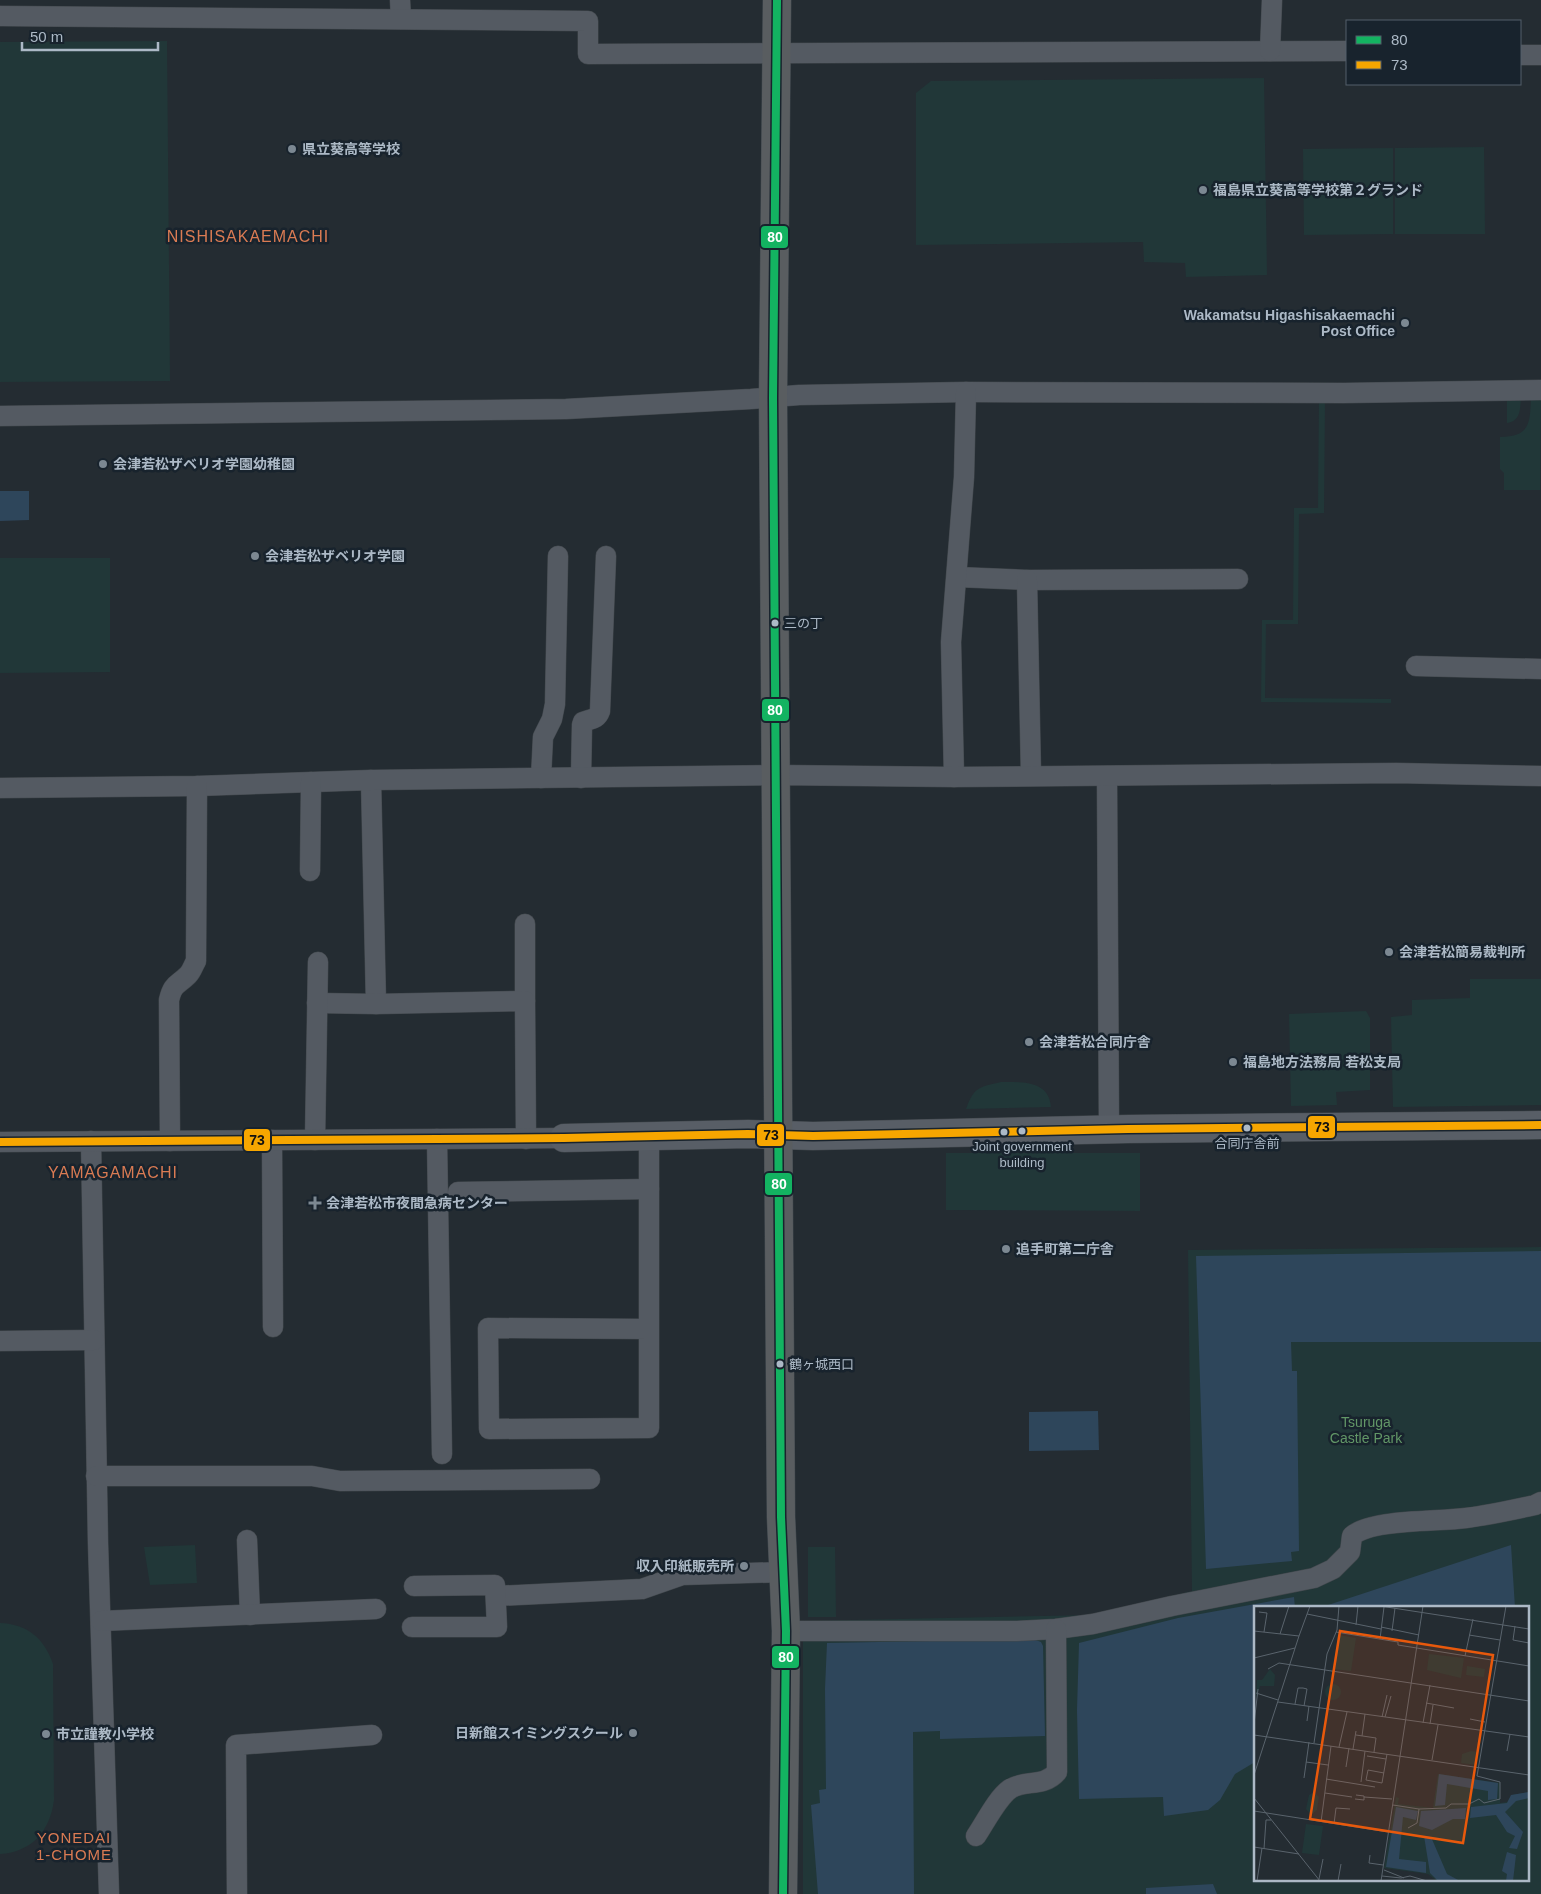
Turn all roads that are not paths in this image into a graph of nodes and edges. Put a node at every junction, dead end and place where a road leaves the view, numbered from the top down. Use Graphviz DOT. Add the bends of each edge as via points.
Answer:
graph roads {
  1 [pos="777,0"];
  2 [pos="1272,0"];
  3 [pos="401,10"];
  4 [pos="0,16"];
  5 [pos="1270,51"];
  6 [pos="1346,51"];
  7 [pos="777,54"];
  8 [pos="1521,55"];
  9 [pos="1541,55"];
  10 [pos="1541,390"];
  11 [pos="966,392"];
  12 [pos="773,398"];
  13 [pos="0,416"];
  14 [pos="558,556"];
  15 [pos="606,556"];
  16 [pos="957,577"];
  17 [pos="1238,579"];
  18 [pos="1027,580"];
  19 [pos="1416,666"];
  20 [pos="1541,669"];
  21 [pos="777,776"];
  22 [pos="1031,776"];
  23 [pos="1107,776"];
  24 [pos="1541,776"];
  25 [pos="954,777"];
  26 [pos="541,778"];
  27 [pos="580,778"];
  28 [pos="371,780"];
  29 [pos="311,782"];
  30 [pos="197,786"];
  31 [pos="0,788"];
  32 [pos="310,871"];
  33 [pos="525,924"];
  34 [pos="318,962"];
  35 [pos="525,1001"];
  36 [pos="317,1003"];
  37 [pos="376,1004"];
  38 [pos="1541,1125"];
  39 [pos="1109,1130"];
  40 [pos="778,1134"];
  41 [pos="649,1137"];
  42 [pos="564,1138"];
  43 [pos="437,1139"];
  44 [pos="526,1139"];
  45 [pos="170,1140"];
  46 [pos="272,1140"];
  47 [pos="314,1140"];
  48 [pos="91,1141"];
  49 [pos="0,1142"];
  50 [pos="649,1189"];
  51 [pos="458,1192"];
  52 [pos="273,1327"];
  53 [pos="649,1328"];
  54 [pos="94,1340"];
  55 [pos="0,1341"];
  56 [pos="442,1454"];
  57 [pos="96,1476"];
  58 [pos="590,1479"];
  59 [pos="1541,1502"];
  60 [pos="247,1540"];
  61 [pos="784,1572"];
  62 [pos="414,1586"];
  63 [pos="496,1596"];
  64 [pos="376,1609"];
  65 [pos="250,1615"];
  66 [pos="101,1621"];
  67 [pos="412,1627"];
  68 [pos="1056,1629"];
  69 [pos="786,1631"];
  70 [pos="372,1735"];
  71 [pos="976,1836"];
  72 [pos="109,1894"];
  73 [pos="237,1894"];
  74 [pos="783,1894"];
  1 -- 7 [label="highway"];
  2 -- 5 [label="street"];
  3 -- 4 [label="street"];
  3 -- 7 [label="street" via="588,21 588,54"];
  5 -- 6 [label="street"];
  5 -- 7 [label="street"];
  7 -- 12 [label="highway"];
  8 -- 9 [label="street"];
  10 -- 11 [label="street"];
  11 -- 12 [label="street"];
  11 -- 16 [label="street"];
  12 -- 13 [label="street" via="566,408"];
  12 -- 21 [label="highway"];
  14 -- 26 [label="street" via="555,704 543,738"];
  15 -- 27 [label="street" via="600,711 595,718 583,722"];
  16 -- 18 [label="street"];
  16 -- 25 [label="street" via="951,642"];
  17 -- 18 [label="street"];
  18 -- 22 [label="street"];
  19 -- 20 [label="street"];
  21 -- 25 [label="street"];
  21 -- 27 [label="street"];
  21 -- 40 [label="highway"];
  22 -- 23 [label="street"];
  22 -- 25 [label="street"];
  23 -- 24 [label="street" via="1396,773"];
  23 -- 39 [label="street"];
  26 -- 27 [label="street"];
  26 -- 28 [label="street"];
  28 -- 29 [label="street"];
  28 -- 37 [label="street"];
  29 -- 30 [label="street"];
  29 -- 32 [label="street"];
  30 -- 31 [label="street"];
  30 -- 45 [label="street" via="196,961 187,976 173,987 170,1000"];
  33 -- 35 [label="street"];
  34 -- 36 [label="street"];
  35 -- 37 [label="street"];
  35 -- 44 [label="street"];
  36 -- 37 [label="street"];
  36 -- 47 [label="street"];
  38 -- 39 [label="street"];
  39 -- 40 [label="street"];
  40 -- 41 [label="street"];
  40 -- 61 [label="highway"];
  41 -- 42 [label="street"];
  41 -- 50 [label="street"];
  42 -- 44 [label="street"];
  43 -- 44 [label="street"];
  43 -- 47 [label="street"];
  43 -- 56 [label="street"];
  45 -- 46 [label="street"];
  45 -- 48 [label="street"];
  46 -- 47 [label="street"];
  46 -- 52 [label="street"];
  48 -- 49 [label="street"];
  48 -- 54 [label="street"];
  50 -- 51 [label="street"];
  50 -- 53 [label="street"];
  53 -- 53 [label="street" via="649,1428 489,1429 488,1328"];
  54 -- 55 [label="street"];
  54 -- 57 [label="street"];
  57 -- 58 [label="street" via="312,1476 340,1481"];
  57 -- 66 [label="street"];
  59 -- 68 [label="street" via="1466,1518 1359,1530 1352,1536 1350,1552 1332,1569 1314,1578"];
  60 -- 65 [label="street"];
  61 -- 63 [label="street" via="682,1575 642,1589"];
  61 -- 69 [label="highway"];
  62 -- 63 [label="street" via="496,1585"];
  63 -- 67 [label="street" via="496,1627"];
  64 -- 65 [label="street"];
  65 -- 66 [label="street"];
  66 -- 72 [label="street"];
  68 -- 69 [label="street"];
  68 -- 71 [label="street" via="1057,1772 1050,1779 1011,1788"];
  69 -- 74 [label="highway"];
  70 -- 73 [label="street" via="236,1745"];
}
